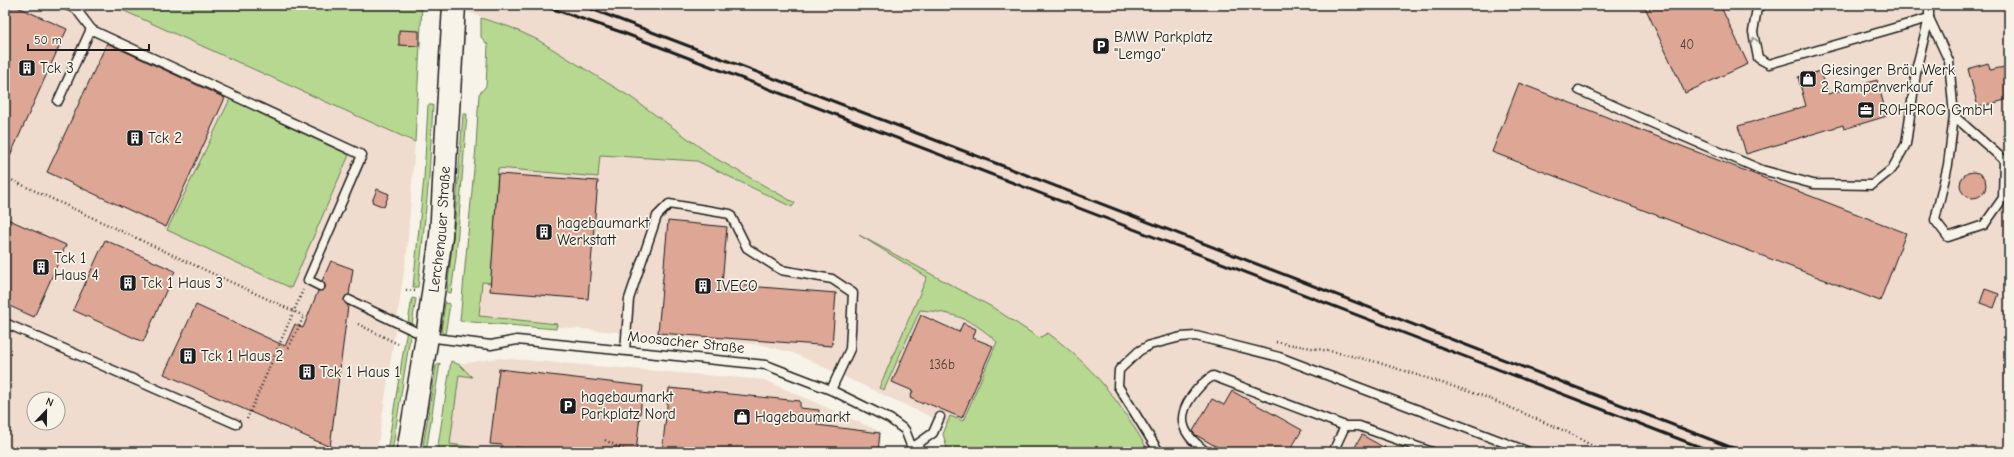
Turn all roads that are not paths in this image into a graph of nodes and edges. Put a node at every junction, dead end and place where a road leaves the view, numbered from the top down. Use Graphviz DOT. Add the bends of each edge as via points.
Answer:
graph roads {
  1 [pos="66,5"];
  2 [pos="454,5"];
  3 [pos="1762,5"];
  4 [pos="1929,5"];
  5 [pos="1929,18"];
  6 [pos="91,29"];
  7 [pos="1579,90"];
  8 [pos="58,101"];
  9 [pos="1954,116"];
  10 [pos="320,286"];
  11 [pos="349,300"];
  12 [pos="5,323"];
  13 [pos="427,337"];
  14 [pos="624,350"];
  15 [pos="831,390"];
  16 [pos="940,417"];
  17 [pos="236,424"];
  18 [pos="1345,426"];
  19 [pos="911,450"];
  20 [pos="408,452"];
  21 [pos="1159,452"];
  22 [pos="1206,452"];
  23 [pos="1333,452"];
  24 [pos="1432,452"];
  25 [pos="1529,452"];
  1 -- 6 [label="lane" via="76,9"];
  2 -- 13 [label="main road, Lerchenauer Straße" via="440,236"];
  5 -- 3 [label="lane, one-way" via="1769,64 1758,58 1752,32 1757,8"];
  4 -- 5 [label="lane"];
  5 -- 7 [label="lane" via="1917,66 1906,144 1892,169 1872,185 1813,184 1762,170"];
  5 -- 9 [label="lane" via="1948,61"];
  6 -- 8 [label="lane"];
  6 -- 10 [label="lane" via="362,155 308,280"];
  9 -- 9 [label="lane" via="1948,165 1935,220 1948,237 1984,225 2003,198 2004,160"];
  11 -- 13 [label="lane, Moosacher Straße"];
  12 -- 17 [label="lane"];
  13 -- 14 [label="lane, Moosacher Straße" via="491,346 516,340"];
  13 -- 20 [label="main road, Lerchenauer Straße"];
  14 -- 15 [label="lane, Moosacher Straße" via="766,365"];
  14 -- 15 [label="lane" via="629,299 656,216 669,204 730,214 747,248 781,270 832,279 854,293 850,349"];
  15 -- 19 [label="lane, Moosacher Straße" via="890,419 905,430"];
  16 -- 19 [label="lane" via="933,433"];
  18 -- 22 [label="lane" via="1214,376 1204,381 1192,396 1183,415 1183,426 1188,435"];
  18 -- 23 [label="lane"];
  18 -- 24 [label="lane" via="1359,426"];
  21 -- 25 [label="lane" via="1118,386 1117,377 1124,365 1138,351 1155,343 1196,336 1239,349 1279,357"];
}
